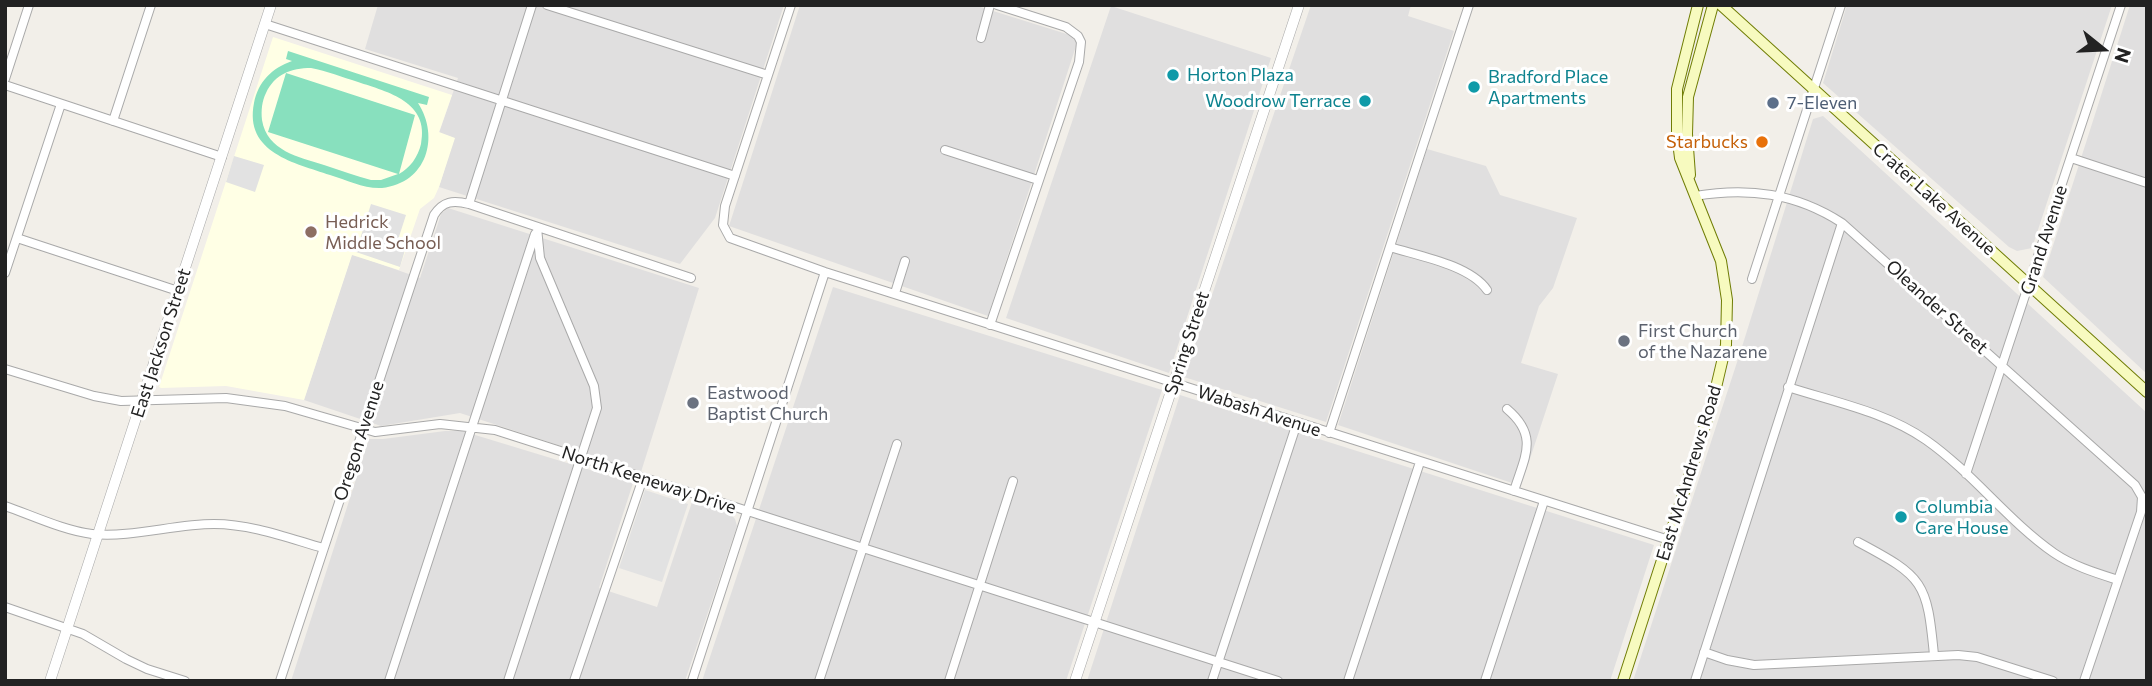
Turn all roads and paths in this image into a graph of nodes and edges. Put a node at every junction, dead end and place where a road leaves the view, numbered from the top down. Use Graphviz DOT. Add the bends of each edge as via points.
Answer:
graph roads {
  1 [pos="29,5"];
  2 [pos="151,5"];
  3 [pos="271,5"];
  4 [pos="532,5"];
  5 [pos="547,5"];
  6 [pos="791,5"];
  7 [pos="990,5"];
  8 [pos="997,5"];
  9 [pos="1299,5"];
  10 [pos="1469,5"];
  11 [pos="1698,5"];
  12 [pos="1713,5"];
  13 [pos="1721,5"];
  14 [pos="1841,5"];
  15 [pos="2121,5"];
  16 [pos="265,24"];
  17 [pos="981,38"];
  18 [pos="768,75"];
  19 [pos="5,79"];
  20 [pos="5,85"];
  21 [pos="1814,90"];
  22 [pos="501,101"];
  23 [pos="61,104"];
  24 [pos="113,121"];
  25 [pos="945,150"];
  26 [pos="222,157"];
  27 [pos="2071,158"];
  28 [pos="735,176"];
  29 [pos="1038,180"];
  30 [pos="1690,182"];
  31 [pos="2147,183"];
  32 [pos="1695,195"];
  33 [pos="1781,195"];
  34 [pos="469,204"];
  35 [pos="1842,223"];
  36 [pos="537,228"];
  37 [pos="17,238"];
  38 [pos="1390,247"];
  39 [pos="905,261"];
  40 [pos="825,272"];
  41 [pos="5,273"];
  42 [pos="691,278"];
  43 [pos="1752,279"];
  44 [pos="2029,286"];
  45 [pos="1487,290"];
  46 [pos="178,291"];
  47 [pos="895,293"];
  48 [pos="990,324"];
  49 [pos="2003,366"];
  50 [pos="5,369"];
  51 [pos="1174,383"];
  52 [pos="1788,387"];
  53 [pos="2147,392"];
  54 [pos="142,401"];
  55 [pos="1507,408"];
  56 [pos="1297,423"];
  57 [pos="471,426"];
  58 [pos="363,429"];
  59 [pos="1329,433"];
  60 [pos="897,444"];
  61 [pos="581,458"];
  62 [pos="1420,462"];
  63 [pos="1966,474"];
  64 [pos="643,478"];
  65 [pos="1013,481"];
  66 [pos="1514,491"];
  67 [pos="1545,501"];
  68 [pos="5,506"];
  69 [pos="748,511"];
  70 [pos="98,534"];
  71 [pos="1669,540"];
  72 [pos="1858,542"];
  73 [pos="323,548"];
  74 [pos="862,548"];
  75 [pos="2118,580"];
  76 [pos="980,586"];
  77 [pos="5,607"];
  78 [pos="1094,622"];
  79 [pos="68,628"];
  80 [pos="1704,652"];
  81 [pos="1934,655"];
  82 [pos="1218,662"];
  83 [pos="50,681"];
  84 [pos="185,681"];
  85 [pos="279,681"];
  86 [pos="389,681"];
  87 [pos="508,681"];
  88 [pos="574,681"];
  89 [pos="692,681"];
  90 [pos="819,681"];
  91 [pos="948,681"];
  92 [pos="1076,681"];
  93 [pos="1212,681"];
  94 [pos="1278,681"];
  95 [pos="1348,681"];
  96 [pos="1485,681"];
  97 [pos="1623,681"];
  98 [pos="1695,681"];
  99 [pos="2053,681"];
  100 [pos="2084,681"];
  1 -- 19 [label="street"];
  2 -- 24 [label="street"];
  3 -- 16 [label="street, East Jackson Street"];
  4 -- 22 [label="street"];
  5 -- 18 [label="street"];
  6 -- 18 [label="street"];
  7 -- 17 [label="street"];
  8 -- 29 [label="street" via="1066,27 1081,42 1079,62"];
  9 -- 51 [label="street, Spring Street"];
  10 -- 38 [label="street"];
  11 -- 30 [label="main road, East McAndrews Road" via="1676,103 1680,158"];
  12 -- 30 [label="main road, East McAndrews Road" via="1688,97"];
  13 -- 21 [label="main road, Crater Lake Avenue"];
  14 -- 21 [label="street"];
  15 -- 27 [label="street, Grand Avenue"];
  16 -- 22 [label="street"];
  16 -- 26 [label="street, East Jackson Street"];
  18 -- 28 [label="street"];
  20 -- 23 [label="street"];
  21 -- 33 [label="street"];
  21 -- 44 [label="main road, Crater Lake Avenue"];
  22 -- 28 [label="street"];
  22 -- 34 [label="street"];
  23 -- 24 [label="street"];
  23 -- 37 [label="street"];
  24 -- 26 [label="street"];
  25 -- 29 [label="street"];
  26 -- 46 [label="street, East Jackson Street"];
  27 -- 31 [label="street"];
  27 -- 44 [label="street, Grand Avenue"];
  28 -- 40 [label="street, Wabash Avenue" via="722,220 730,238"];
  29 -- 48 [label="street"];
  30 -- 32 [label="main road, East McAndrews Road"];
  32 -- 33 [label="street, Oleander Street" via="1728,191"];
  32 -- 71 [label="main road, East McAndrews Road" via="1721,261 1728,323 1714,396"];
  33 -- 35 [label="street, Oleander Street"];
  33 -- 43 [label="street"];
  34 -- 36 [label="street"];
  34 -- 58 [label="street, Oregon Avenue" via="451,201 434,215"];
  35 -- 49 [label="street, Oleander Street"];
  35 -- 52 [label="street"];
  36 -- 42 [label="street"];
  36 -- 57 [label="street"];
  36 -- 61 [label="street" via="540,258 597,400"];
  37 -- 41 [label="street"];
  37 -- 46 [label="street"];
  38 -- 45 [label="street" via="1461,270"];
  38 -- 59 [label="street"];
  39 -- 47 [label="street"];
  40 -- 47 [label="street, Wabash Avenue"];
  40 -- 69 [label="street"];
  44 -- 49 [label="street, Grand Avenue"];
  44 -- 53 [label="main road, Crater Lake Avenue"];
  46 -- 54 [label="street, East Jackson Street"];
  47 -- 48 [label="street, Wabash Avenue"];
  48 -- 51 [label="street, Wabash Avenue"];
  49 -- 63 [label="street, Grand Avenue"];
  49 -- 75 [label="street, Oleander Street" via="2135,485 2142,497"];
  50 -- 54 [label="street, North Keeneway Drive" via="94,396"];
  51 -- 56 [label="street, Wabash Avenue"];
  51 -- 78 [label="street, Spring Street"];
  52 -- 63 [label="street" via="1895,422 1926,440"];
  52 -- 80 [label="street"];
  54 -- 58 [label="street, North Keeneway Drive" via="251,400"];
  54 -- 70 [label="street, East Jackson Street"];
  55 -- 66 [label="street" via="1528,436"];
  56 -- 59 [label="street, Wabash Avenue"];
  56 -- 82 [label="street"];
  57 -- 58 [label="street, North Keeneway Drive" via="440,424 385,432"];
  57 -- 61 [label="street, North Keeneway Drive"];
  57 -- 86 [label="street"];
  58 -- 73 [label="street, Oregon Avenue"];
  59 -- 62 [label="street, Wabash Avenue"];
  60 -- 74 [label="street"];
  61 -- 64 [label="street, North Keeneway Drive"];
  61 -- 87 [label="street"];
  62 -- 66 [label="street, Wabash Avenue"];
  62 -- 95 [label="street"];
  63 -- 75 [label="street" via="2054,553"];
  64 -- 69 [label="street, North Keeneway Drive"];
  64 -- 88 [label="street"];
  65 -- 76 [label="street"];
  66 -- 67 [label="street, Wabash Avenue"];
  67 -- 71 [label="street, Wabash Avenue"];
  67 -- 96 [label="street"];
  68 -- 70 [label="street"];
  69 -- 74 [label="street, North Keeneway Drive"];
  69 -- 89 [label="street"];
  70 -- 73 [label="street" via="227,525"];
  70 -- 79 [label="street, East Jackson Street"];
  71 -- 97 [label="main road, East McAndrews Road"];
  72 -- 81 [label="street" via="1900,565 1919,584 1928,604"];
  73 -- 85 [label="street, Oregon Avenue"];
  74 -- 76 [label="street, North Keeneway Drive"];
  74 -- 90 [label="street"];
  75 -- 100 [label="street"];
  76 -- 78 [label="street, North Keeneway Drive"];
  76 -- 91 [label="street"];
  77 -- 79 [label="street"];
  78 -- 82 [label="street, North Keeneway Drive"];
  78 -- 92 [label="street, Spring Street"];
  79 -- 83 [label="street, East Jackson Street"];
  79 -- 84 [label="street" via="147,669"];
  80 -- 81 [label="street" via="1765,665"];
  80 -- 98 [label="street"];
  81 -- 99 [label="street" via="1977,657"];
  82 -- 93 [label="street"];
  82 -- 94 [label="street, North Keeneway Drive"];
}
